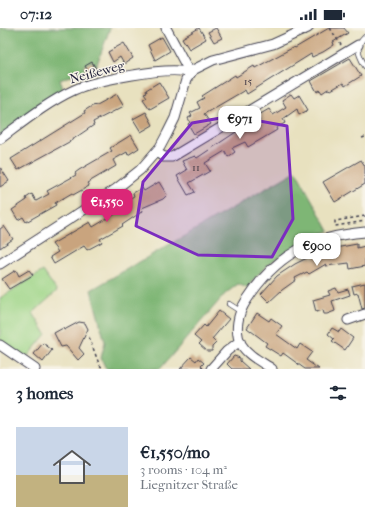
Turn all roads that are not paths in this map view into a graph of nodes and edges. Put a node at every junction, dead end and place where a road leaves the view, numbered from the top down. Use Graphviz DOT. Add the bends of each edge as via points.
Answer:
graph roads {
  1 [pos="166,28"];
  2 [pos="308,28"];
  3 [pos="365,37"];
  4 [pos="358,45"];
  5 [pos="365,66"];
  6 [pos="190,73"];
  7 [pos="0,139"];
  8 [pos="156,152"];
  9 [pos="365,232"];
  10 [pos="0,264"];
  11 [pos="229,304"];
  12 [pos="240,311"];
  13 [pos="365,314"];
  14 [pos="348,320"];
  15 [pos="240,341"];
  16 [pos="0,345"];
  17 [pos="35,369"];
  18 [pos="212,369"];
  19 [pos="272,369"];
  1 -- 6 [label="street"];
  2 -- 6 [label="street" via="274,44 208,62"];
  3 -- 4 [label="lane"];
  4 -- 5 [label="lane" via="358,54"];
  4 -- 8 [label="street" via="172,157 164,157"];
  6 -- 7 [label="street, Neißeweg" via="164,70 81,87 63,96"];
  6 -- 8 [label="street" via="175,118"];
  8 -- 10 [label="street" via="127,182"];
  9 -- 12 [label="street" via="324,239 296,251 270,269"];
  11 -- 12 [label="lane"];
  12 -- 15 [label="street"];
  13 -- 14 [label="street"];
  15 -- 18 [label="street"];
  15 -- 19 [label="street" via="252,356"];
  16 -- 17 [label="street"];
}
